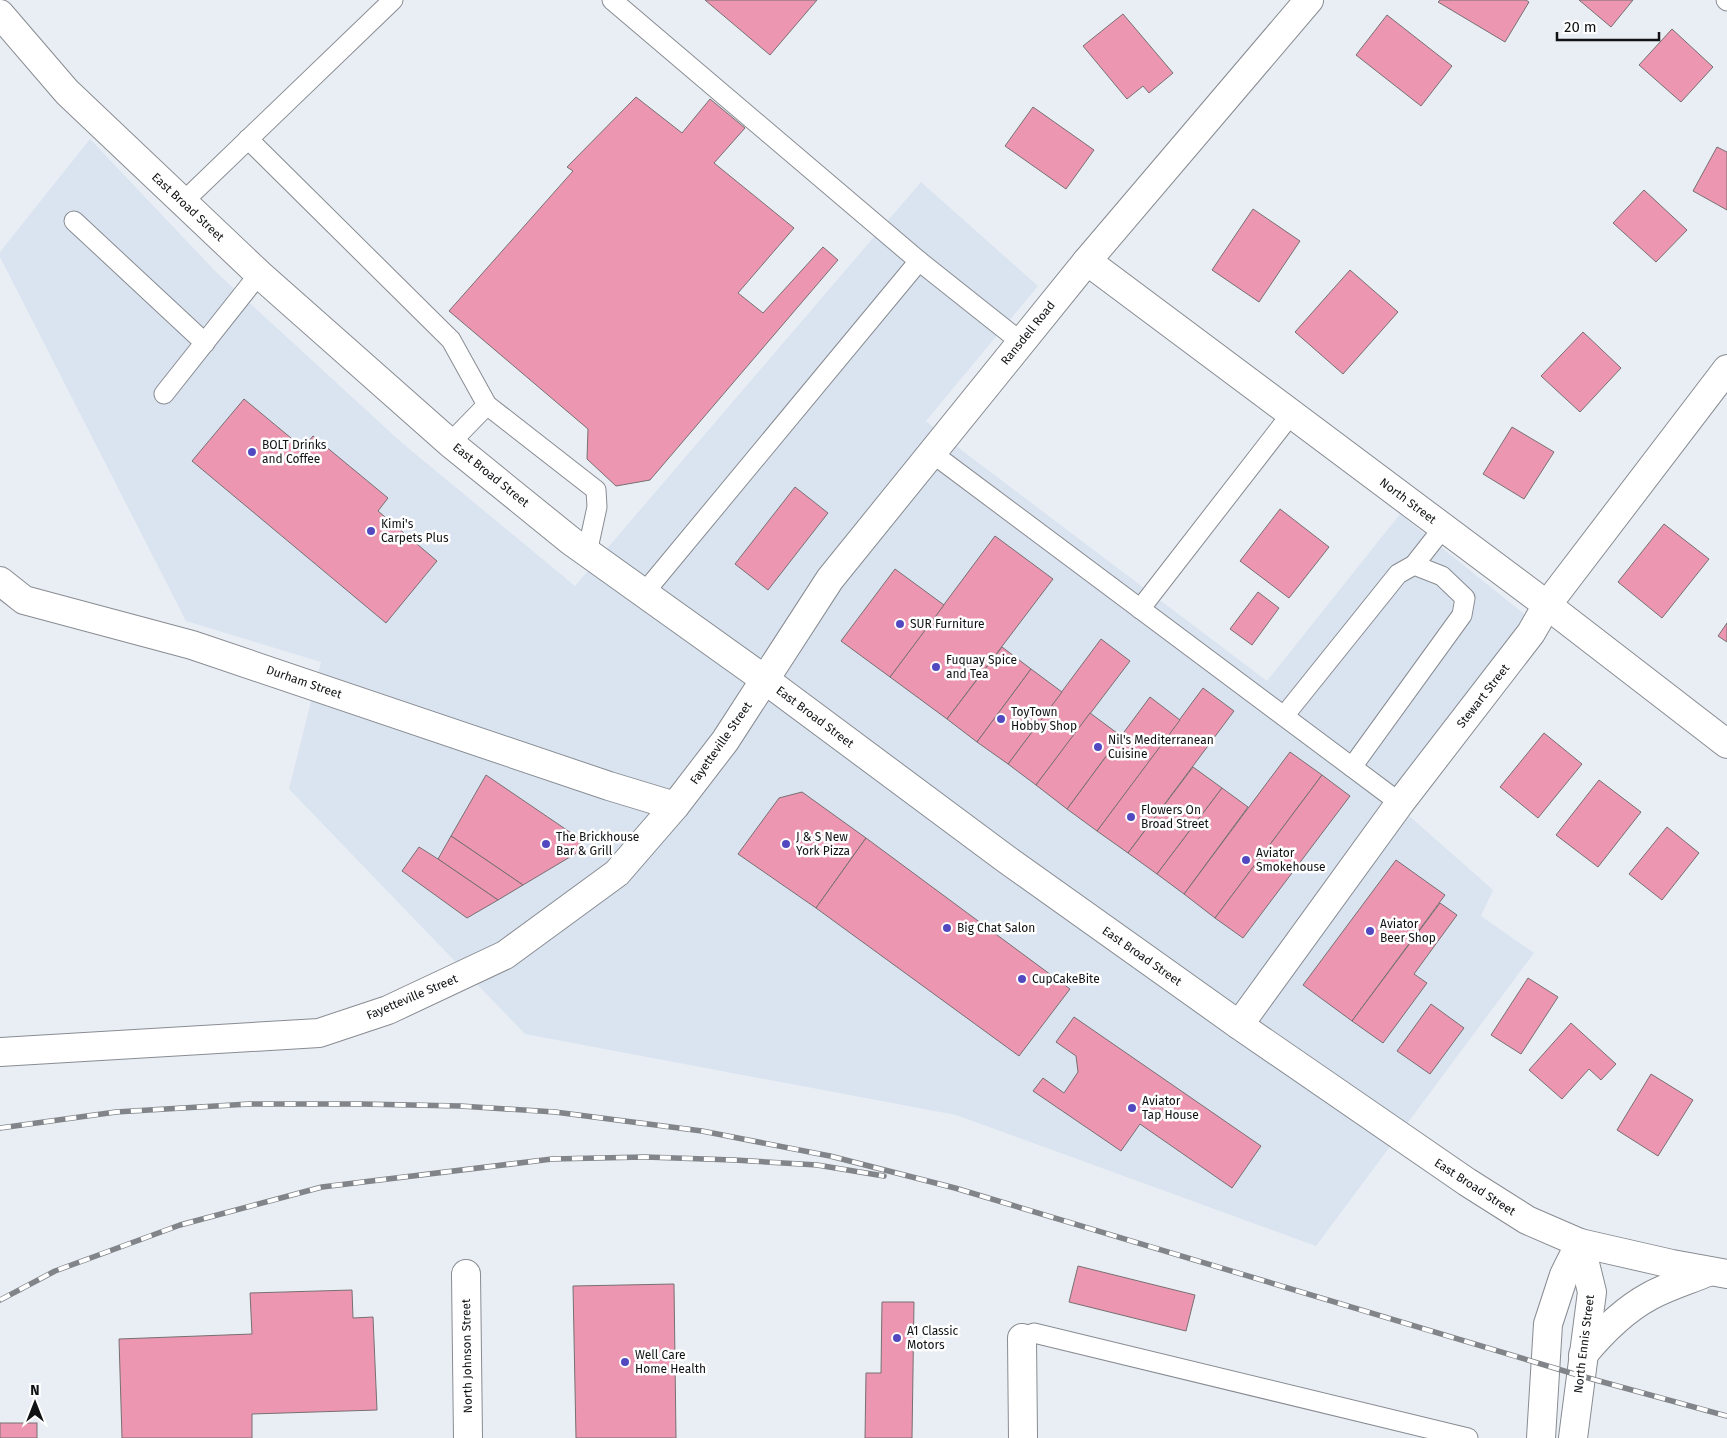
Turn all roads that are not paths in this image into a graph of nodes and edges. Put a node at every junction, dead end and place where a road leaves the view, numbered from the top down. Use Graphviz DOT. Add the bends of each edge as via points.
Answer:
graph roads {
  1 [pos="394,0"];
  2 [pos="612,0"];
  3 [pos="1308,0"];
  4 [pos="0,14"];
  5 [pos="248,139"];
  6 [pos="183,202"];
  7 [pos="74,221"];
  8 [pos="919,261"];
  9 [pos="1087,261"];
  10 [pos="259,274"];
  11 [pos="1021,342"];
  12 [pos="205,343"];
  13 [pos="1727,369"];
  14 [pos="164,394"];
  15 [pos="487,405"];
  16 [pos="1292,413"];
  17 [pos="450,443"];
  18 [pos="932,453"];
  19 [pos="1443,528"];
  20 [pos="588,553"];
  21 [pos="1414,565"];
  22 [pos="0,581"];
  23 [pos="644,593"];
  24 [pos="12,602"];
  25 [pos="1547,605"];
  26 [pos="1140,609"];
  27 [pos="764,679"];
  28 [pos="1284,716"];
  29 [pos="1727,744"];
  30 [pos="1352,766"];
  31 [pos="1400,803"];
  32 [pos="676,806"];
  33 [pos="1239,1024"];
  34 [pos="0,1052"];
  35 [pos="1580,1243"];
  36 [pos="1717,1273"];
  37 [pos="466,1274"];
  38 [pos="1022,1338"];
  39 [pos="1583,1355"];
  40 [pos="468,1438"];
  41 [pos="1023,1438"];
  42 [pos="1468,1438"];
  43 [pos="1541,1438"];
  44 [pos="1573,1438"];
  1 -- 5 [label="lane"];
  2 -- 8 [label="lane"];
  3 -- 9 [label="street, Ransdell Road"];
  4 -- 6 [label="street, East Broad Street" via="67,92"];
  5 -- 6 [label="lane"];
  5 -- 15 [label="lane" via="451,340"];
  6 -- 10 [label="street, East Broad Street"];
  7 -- 12 [label="lane"];
  8 -- 11 [label="lane"];
  8 -- 23 [label="lane"];
  9 -- 11 [label="street, Ransdell Road"];
  9 -- 16 [label="street, North Street"];
  10 -- 12 [label="lane"];
  10 -- 17 [label="street, East Broad Street"];
  11 -- 18 [label="street, Ransdell Road"];
  12 -- 14 [label="lane"];
  13 -- 25 [label="street, Stewart Street"];
  15 -- 17 [label="lane"];
  15 -- 20 [label="lane" via="596,490 597,507"];
  16 -- 19 [label="street, North Street"];
  16 -- 26 [label="lane"];
  17 -- 20 [label="street, East Broad Street"];
  18 -- 26 [label="lane"];
  18 -- 27 [label="street, Ransdell Road" via="830,579"];
  19 -- 21 [label="lane"];
  19 -- 25 [label="street, North Street"];
  20 -- 23 [label="street, East Broad Street"];
  21 -- 28 [label="lane" via="1398,574"];
  21 -- 30 [label="lane" via="1442,576 1465,598 1462,615"];
  22 -- 24 [label="street, Durham Street"];
  23 -- 27 [label="street, East Broad Street"];
  24 -- 32 [label="street, Durham Street" via="192,645"];
  25 -- 29 [label="street, North Street"];
  25 -- 31 [label="street, Stewart Street" via="1531,633"];
  26 -- 28 [label="lane"];
  27 -- 32 [label="street, Fayetteville Street"];
  27 -- 33 [label="street, East Broad Street" via="1006,859"];
  28 -- 30 [label="lane"];
  30 -- 31 [label="lane"];
  31 -- 33 [label="street, Stewart Street"];
  32 -- 34 [label="street, Fayetteville Street" via="617,873 506,955 388,1010 319,1032"];
  33 -- 35 [label="street, East Broad Street" via="1467,1182 1527,1220"];
  35 -- 36 [label="street, East Broad Street"];
  35 -- 39 [label="street, North Ennis Street" via="1592,1292"];
  35 -- 43 [label="street" via="1564,1275 1548,1324"];
  36 -- 39 [label="street" via="1651,1295 1625,1312"];
  37 -- 40 [label="street, North Johnson Street"];
  38 -- 41 [label="street"];
  38 -- 42 [label="lane" via="1034,1333"];
  39 -- 44 [label="street, North Ennis Street"];
}
